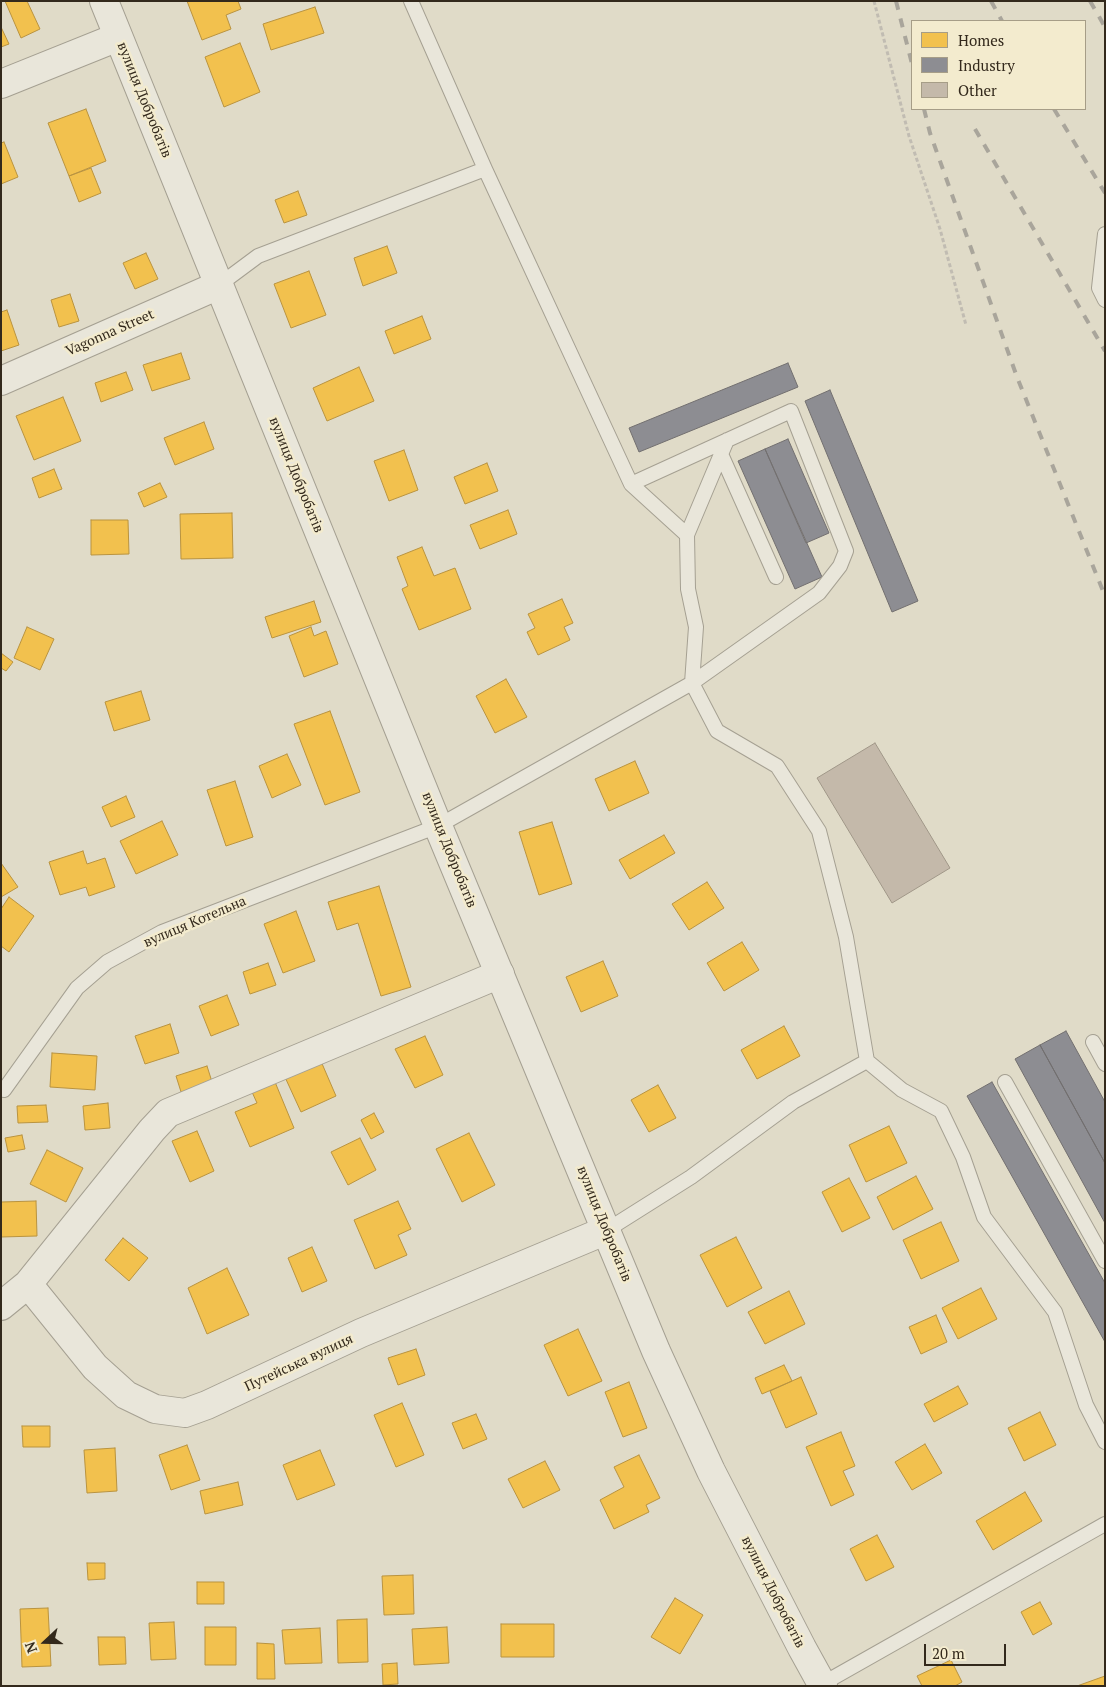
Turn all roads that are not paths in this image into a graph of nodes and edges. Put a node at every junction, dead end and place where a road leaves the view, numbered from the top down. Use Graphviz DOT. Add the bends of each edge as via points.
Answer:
graph roads {
  1 [pos="104,1"];
  2 [pos="411,1"];
  3 [pos="118,37"];
  4 [pos="1,84"];
  5 [pos="485,169"];
  6 [pos="1105,234"];
  7 [pos="218,285"];
  8 [pos="1105,300"];
  9 [pos="1,381"];
  10 [pos="727,440"];
  11 [pos="721,454"];
  12 [pos="632,484"];
  13 [pos="687,535"];
  14 [pos="776,576"];
  15 [pos="692,683"];
  16 [pos="438,826"];
  17 [pos="500,974"];
  18 [pos="1093,1042"];
  19 [pos="867,1061"];
  20 [pos="1105,1064"];
  21 [pos="1005,1082"];
  22 [pos="4,1090"];
  23 [pos="607,1230"];
  24 [pos="1105,1261"];
  25 [pos="28,1284"];
  26 [pos="1,1306"];
  27 [pos="1105,1442"];
  28 [pos="1105,1524"];
  29 [pos="821,1685"];
  1 -- 3 [label="street, вулиця Добробатів"];
  2 -- 5 [label="lane"];
  3 -- 4 [label="street"];
  3 -- 7 [label="street, вулиця Добробатів"];
  5 -- 7 [label="lane" via="258,256"];
  5 -- 12 [label="lane"];
  6 -- 8 [label="lane" via="1099,288"];
  7 -- 9 [label="street, Vagonna Street"];
  7 -- 16 [label="street, вулиця Добробатів"];
  10 -- 11 [label="lane"];
  10 -- 12 [label="lane"];
  10 -- 15 [label="lane, вулиця Котельна" via="791,411 846,551 840,566 819,593"];
  11 -- 13 [label="lane"];
  11 -- 14 [label="lane"];
  12 -- 13 [label="lane"];
  13 -- 15 [label="lane" via="688,589 696,627"];
  15 -- 16 [label="lane, вулиця Котельна"];
  15 -- 19 [label="lane" via="718,732 777,766 819,832 846,937"];
  16 -- 17 [label="street, вулиця Добробатів"];
  16 -- 22 [label="lane, вулиця Котельна" via="162,932 107,962 77,988"];
  17 -- 23 [label="street, вулиця Добробатів"];
  17 -- 25 [label="street" via="168,1113"];
  18 -- 20 [label="lane"];
  19 -- 23 [label="lane" via="793,1102 690,1177"];
  19 -- 27 [label="lane" via="902,1090 941,1111 963,1156 984,1217 1055,1312 1086,1405"];
  21 -- 24 [label="lane"];
  23 -- 25 [label="street, Путейська вулиця" via="362,1333 185,1413 155,1409 126,1395 95,1367"];
  23 -- 29 [label="street, вулиця Добробатів" via="656,1351 711,1471"];
  25 -- 26 [label="street"];
  28 -- 29 [label="lane"];
}
